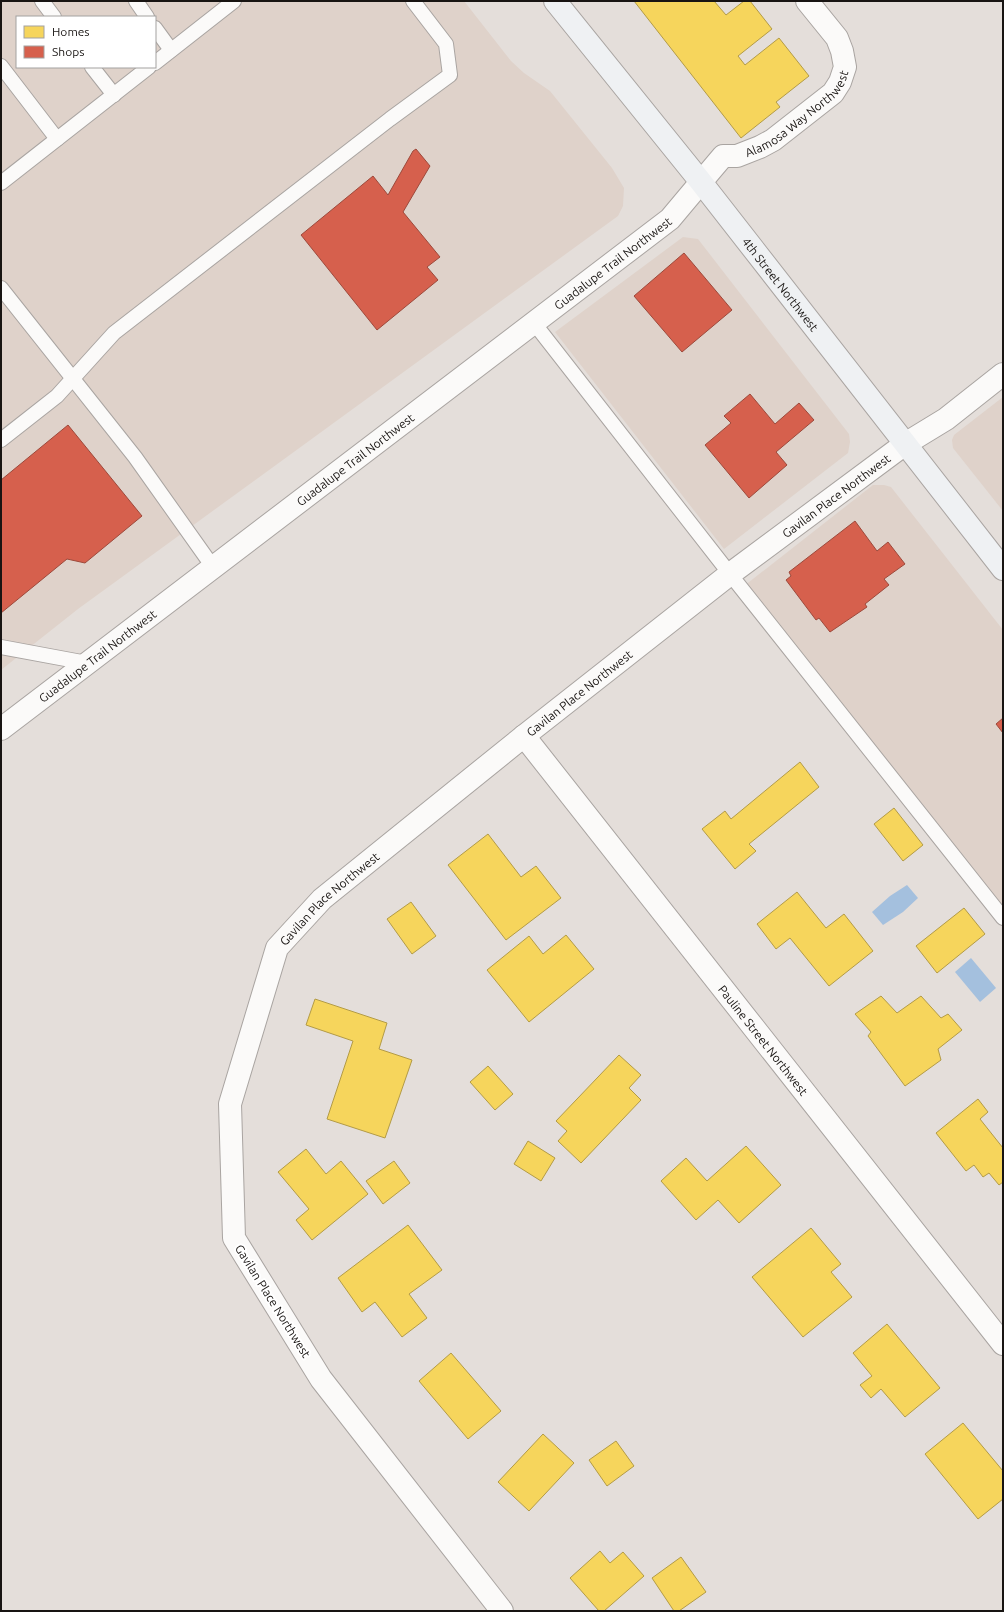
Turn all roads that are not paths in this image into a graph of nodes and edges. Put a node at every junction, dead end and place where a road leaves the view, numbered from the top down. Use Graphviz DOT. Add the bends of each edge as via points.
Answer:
graph roads {
  1 [pos="42,1"];
  2 [pos="136,1"];
  3 [pos="413,1"];
  4 [pos="555,1"];
  5 [pos="807,1"];
  6 [pos="232,2"];
  7 [pos="53,16"];
  8 [pos="146,16"];
  9 [pos="156,29"];
  10 [pos="171,50"];
  11 [pos="156,62"];
  12 [pos="1,66"];
  13 [pos="93,68"];
  14 [pos="149,68"];
  15 [pos="114,95"];
  16 [pos="57,139"];
  17 [pos="701,182"];
  18 [pos="1,183"];
  19 [pos="1,288"];
  20 [pos="534,323"];
  21 [pos="1003,374"];
  22 [pos="72,379"];
  23 [pos="1,440"];
  24 [pos="905,444"];
  25 [pos="213,567"];
  26 [pos="1003,569"];
  27 [pos="730,574"];
  28 [pos="1,647"];
  29 [pos="87,664"];
  30 [pos="1,729"];
  31 [pos="524,736"];
  32 [pos="1003,918"];
  33 [pos="1003,1344"];
  34 [pos="502,1611"];
  1 -- 7 [label="lane"];
  2 -- 8 [label="lane"];
  3 -- 22 [label="lane" via="446,44 450,75 114,334"];
  4 -- 17 [label="main road, 4th Street Northwest"];
  5 -- 17 [label="street, Alamosa Way Northwest" via="837,38 845,67 840,82 833,93 773,140 760,148 737,156 723,156"];
  6 -- 10 [label="lane"];
  9 -- 10 [label="lane"];
  10 -- 11 [label="lane"];
  12 -- 16 [label="lane"];
  13 -- 15 [label="lane"];
  14 -- 15 [label="lane"];
  15 -- 16 [label="lane"];
  16 -- 18 [label="lane"];
  17 -- 20 [label="street, Guadalupe Trail Northwest" via="670,219"];
  17 -- 24 [label="main road, 4th Street Northwest"];
  19 -- 22 [label="lane"];
  20 -- 25 [label="street, Guadalupe Trail Northwest"];
  20 -- 27 [label="lane"];
  21 -- 24 [label="street, Gavilan Place Northwest" via="946,419"];
  22 -- 23 [label="lane" via="57,396"];
  22 -- 25 [label="lane" via="135,458"];
  24 -- 26 [label="main road, 4th Street Northwest"];
  24 -- 27 [label="street, Gavilan Place Northwest"];
  25 -- 29 [label="street, Guadalupe Trail Northwest"];
  27 -- 31 [label="street, Gavilan Place Northwest"];
  27 -- 32 [label="lane"];
  28 -- 29 [label="lane"];
  29 -- 30 [label="street, Guadalupe Trail Northwest"];
  31 -- 33 [label="street, Pauline Street Northwest"];
  31 -- 34 [label="street, Gavilan Place Northwest" via="322,899 277,948 230,1104 234,1238 321,1379"];
}
